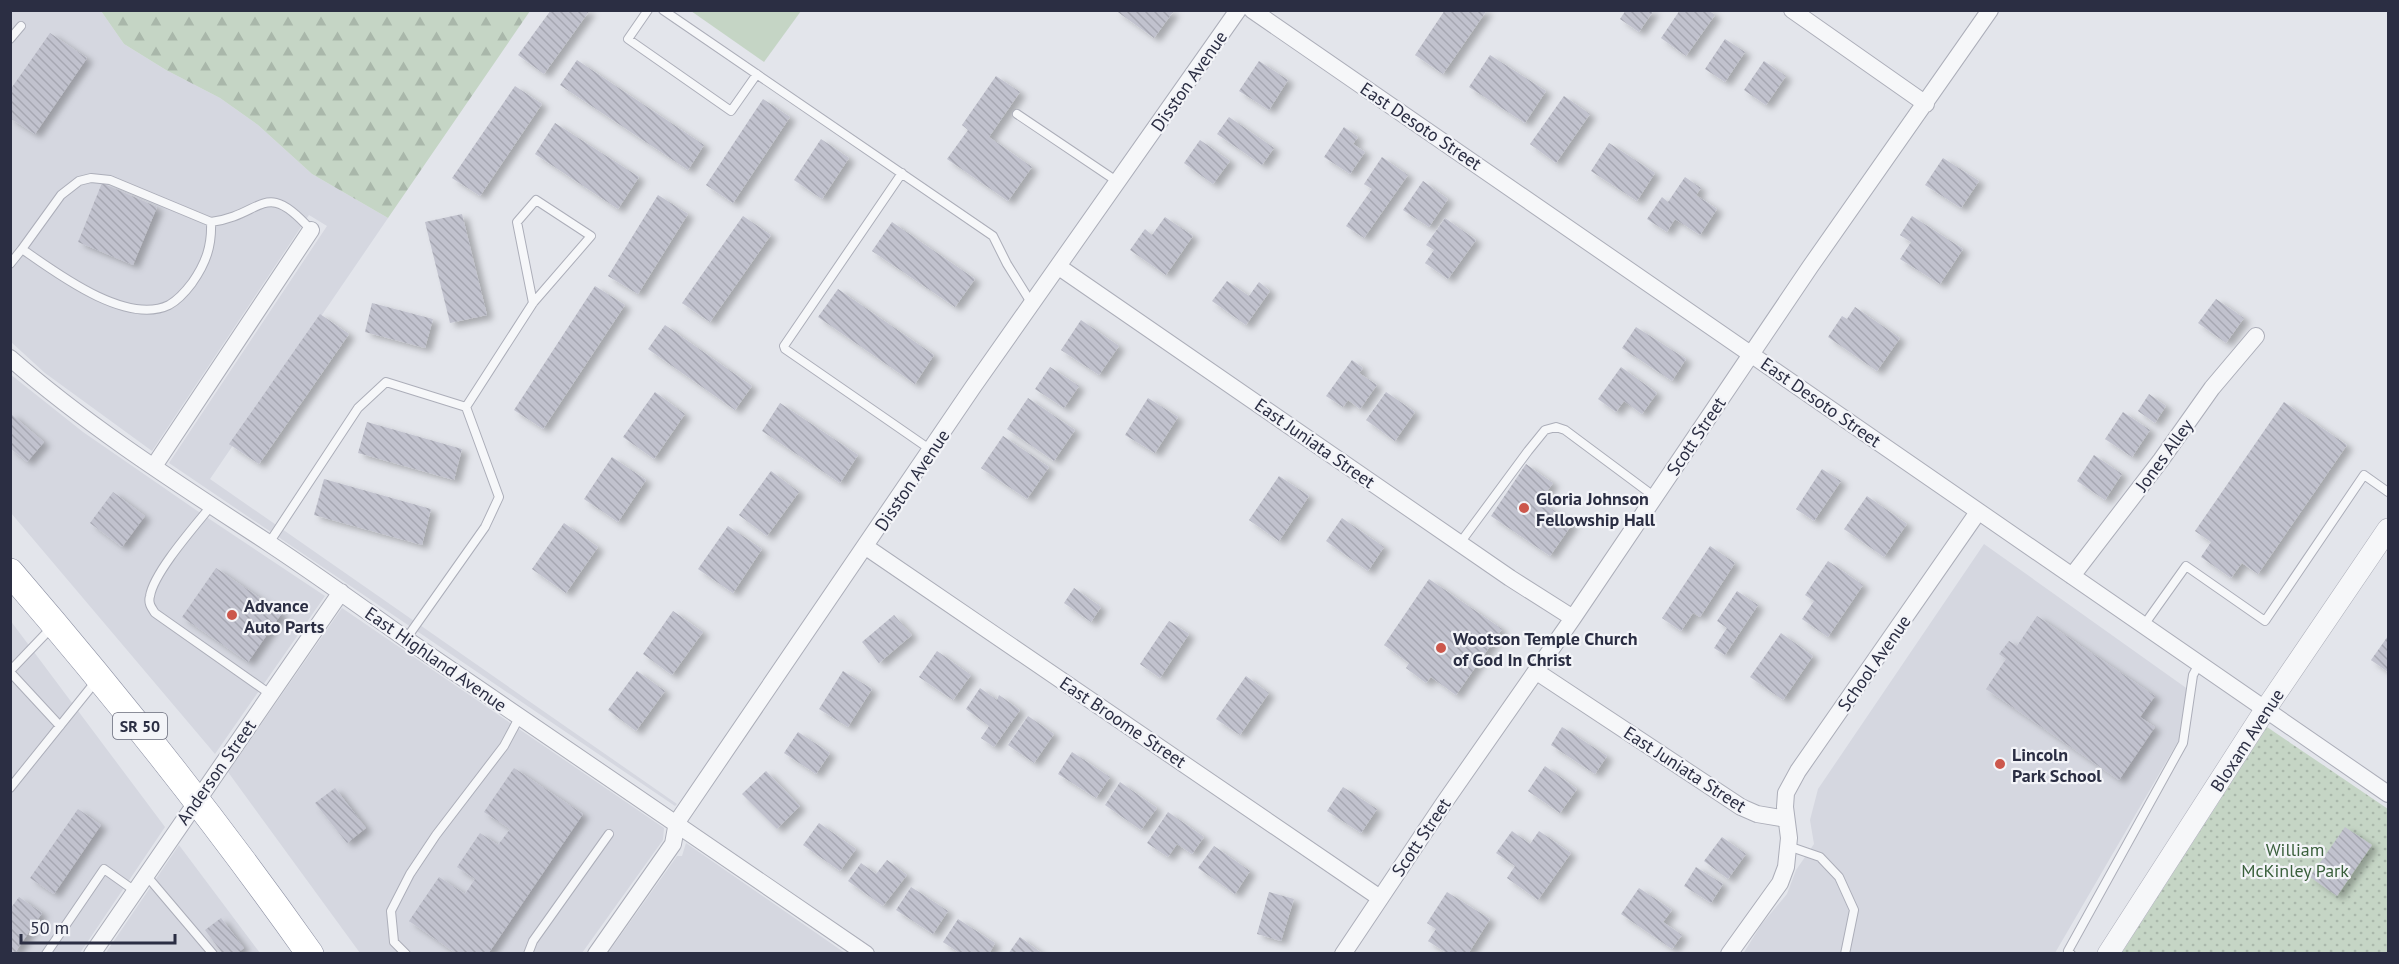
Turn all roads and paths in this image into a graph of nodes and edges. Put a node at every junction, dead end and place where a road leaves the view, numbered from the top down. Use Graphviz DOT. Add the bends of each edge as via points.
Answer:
graph roads {
  1 [pos="648,10"];
  2 [pos="663,10"];
  3 [pos="1238,10"];
  4 [pos="1252,10"];
  5 [pos="1792,10"];
  6 [pos="1990,10"];
  7 [pos="21,26"];
  8 [pos="10,39"];
  9 [pos="757,74"];
  10 [pos="1926,104"];
  11 [pos="1017,114"];
  12 [pos="902,173"];
  13 [pos="1118,183"];
  14 [pos="211,222"];
  15 [pos="312,230"];
  16 [pos="21,249"];
  17 [pos="10,264"];
  18 [pos="1059,267"];
  19 [pos="532,303"];
  20 [pos="1032,305"];
  21 [pos="2256,336"];
  22 [pos="1751,353"];
  23 [pos="10,358"];
  24 [pos="466,407"];
  25 [pos="932,450"];
  26 [pos="154,466"];
  27 [pos="2388,492"];
  28 [pos="1655,497"];
  29 [pos="211,506"];
  30 [pos="1978,512"];
  31 [pos="2388,529"];
  32 [pos="269,543"];
  33 [pos="1460,543"];
  34 [pos="866,547"];
  35 [pos="10,572"];
  36 [pos="2072,576"];
  37 [pos="340,592"];
  38 [pos="1573,618"];
  39 [pos="55,624"];
  40 [pos="2144,625"];
  41 [pos="406,639"];
  42 [pos="2199,664"];
  43 [pos="10,671"];
  44 [pos="1537,672"];
  45 [pos="99,677"];
  46 [pos="270,694"];
  47 [pos="2265,710"];
  48 [pos="520,716"];
  49 [pos="60,726"];
  50 [pos="10,788"];
  51 [pos="2388,794"];
  52 [pos="197,799"];
  53 [pos="1786,819"];
  54 [pos="677,822"];
  55 [pos="609,834"];
  56 [pos="1788,846"];
  57 [pos="146,874"];
  58 [pos="135,891"];
  59 [pos="1380,898"];
  60 [pos="46,954"];
  61 [pos="92,954"];
  62 [pos="213,954"];
  63 [pos="310,954"];
  64 [pos="406,954"];
  65 [pos="528,954"];
  66 [pos="596,954"];
  67 [pos="866,954"];
  68 [pos="1343,954"];
  69 [pos="1729,954"];
  70 [pos="1845,954"];
  71 [pos="2071,954"];
  72 [pos="2108,954"];
  1 -- 9 [label="lane" via="628,39 731,111"];
  2 -- 9 [label="lane"];
  3 -- 13 [label="street, Disston Avenue"];
  4 -- 22 [label="street, East Desoto Street"];
  5 -- 10 [label="street"];
  6 -- 10 [label="street, Scott Street"];
  7 -- 8 [label="lane"];
  9 -- 12 [label="lane"];
  10 -- 22 [label="street, Scott Street"];
  11 -- 13 [label="lane"];
  12 -- 20 [label="lane" via="993,236"];
  12 -- 25 [label="lane" via="784,346"];
  13 -- 18 [label="street, Disston Avenue"];
  14 -- 15 [label="lane" via="274,202 285,204"];
  14 -- 16 [label="lane" via="102,178 79,181 51,207"];
  14 -- 16 [label="lane" via="209,252 196,278 177,299 156,308 122,306 95,295"];
  15 -- 26 [label="street"];
  16 -- 17 [label="lane"];
  18 -- 20 [label="street, Disston Avenue"];
  18 -- 33 [label="street, East Juniata Street"];
  19 -- 19 [label="lane" via="591,236 536,200 517,222"];
  19 -- 24 [label="lane"];
  20 -- 25 [label="street, Disston Avenue"];
  21 -- 36 [label="street, Jones Alley" via="2212,388"];
  22 -- 28 [label="street, Scott Street"];
  22 -- 30 [label="street, East Desoto Street"];
  23 -- 26 [label="street, East Highland Avenue"];
  24 -- 32 [label="lane" via="386,382 358,408"];
  24 -- 41 [label="lane" via="499,497 485,527"];
  25 -- 34 [label="street, Disston Avenue"];
  26 -- 29 [label="street, East Highland Avenue"];
  27 -- 40 [label="lane" via="2364,475 2265,621 2186,566"];
  28 -- 33 [label="lane" via="1556,427 1545,430"];
  28 -- 38 [label="street, Scott Street"];
  29 -- 32 [label="street, East Highland Avenue"];
  29 -- 46 [label="lane" via="157,578 149,603 155,613"];
  30 -- 36 [label="street, East Desoto Street"];
  30 -- 53 [label="street, School Avenue" via="1798,771 1786,793"];
  31 -- 47 [label="street, Bloxam Avenue"];
  32 -- 37 [label="street, East Highland Avenue"];
  33 -- 38 [label="street, East Juniata Street"];
  34 -- 54 [label="street, Disston Avenue"];
  34 -- 59 [label="street, East Broome Street"];
  35 -- 39 [label="highway, SR 50"];
  36 -- 40 [label="street, East Desoto Street"];
  37 -- 41 [label="street, East Highland Avenue"];
  37 -- 46 [label="street, Anderson Street"];
  38 -- 44 [label="street, Scott Street"];
  39 -- 43 [label="lane"];
  39 -- 45 [label="highway, SR 50"];
  40 -- 42 [label="street, East Desoto Street"];
  41 -- 48 [label="street, East Highland Avenue"];
  42 -- 47 [label="street, East Desoto Street"];
  42 -- 71 [label="lane" via="2193,675 2183,743 2068,951"];
  43 -- 49 [label="lane"];
  44 -- 53 [label="street, East Juniata Street" via="1741,807"];
  44 -- 59 [label="street, Scott Street"];
  45 -- 49 [label="lane"];
  45 -- 52 [label="highway, SR 50"];
  46 -- 52 [label="street, Anderson Street"];
  47 -- 51 [label="street, East Desoto Street"];
  47 -- 72 [label="street, Bloxam Avenue"];
  48 -- 54 [label="street, East Highland Avenue"];
  48 -- 64 [label="lane" via="504,746 410,874 391,911 394,942"];
  49 -- 50 [label="lane"];
  52 -- 57 [label="street, Anderson Street"];
  52 -- 63 [label="highway, SR 50"];
  53 -- 56 [label="street"];
  54 -- 66 [label="street, Disston Avenue" via="673,844"];
  54 -- 67 [label="street, East Highland Avenue"];
  55 -- 65 [label="lane"];
  56 -- 69 [label="street" via="1781,880"];
  56 -- 70 [label="lane" via="1820,857 1839,877 1854,910"];
  57 -- 58 [label="street, Anderson Street"];
  57 -- 62 [label="lane"];
  58 -- 60 [label="lane" via="105,869"];
  58 -- 61 [label="street, Anderson Street"];
  59 -- 68 [label="street, Scott Street"];
}
